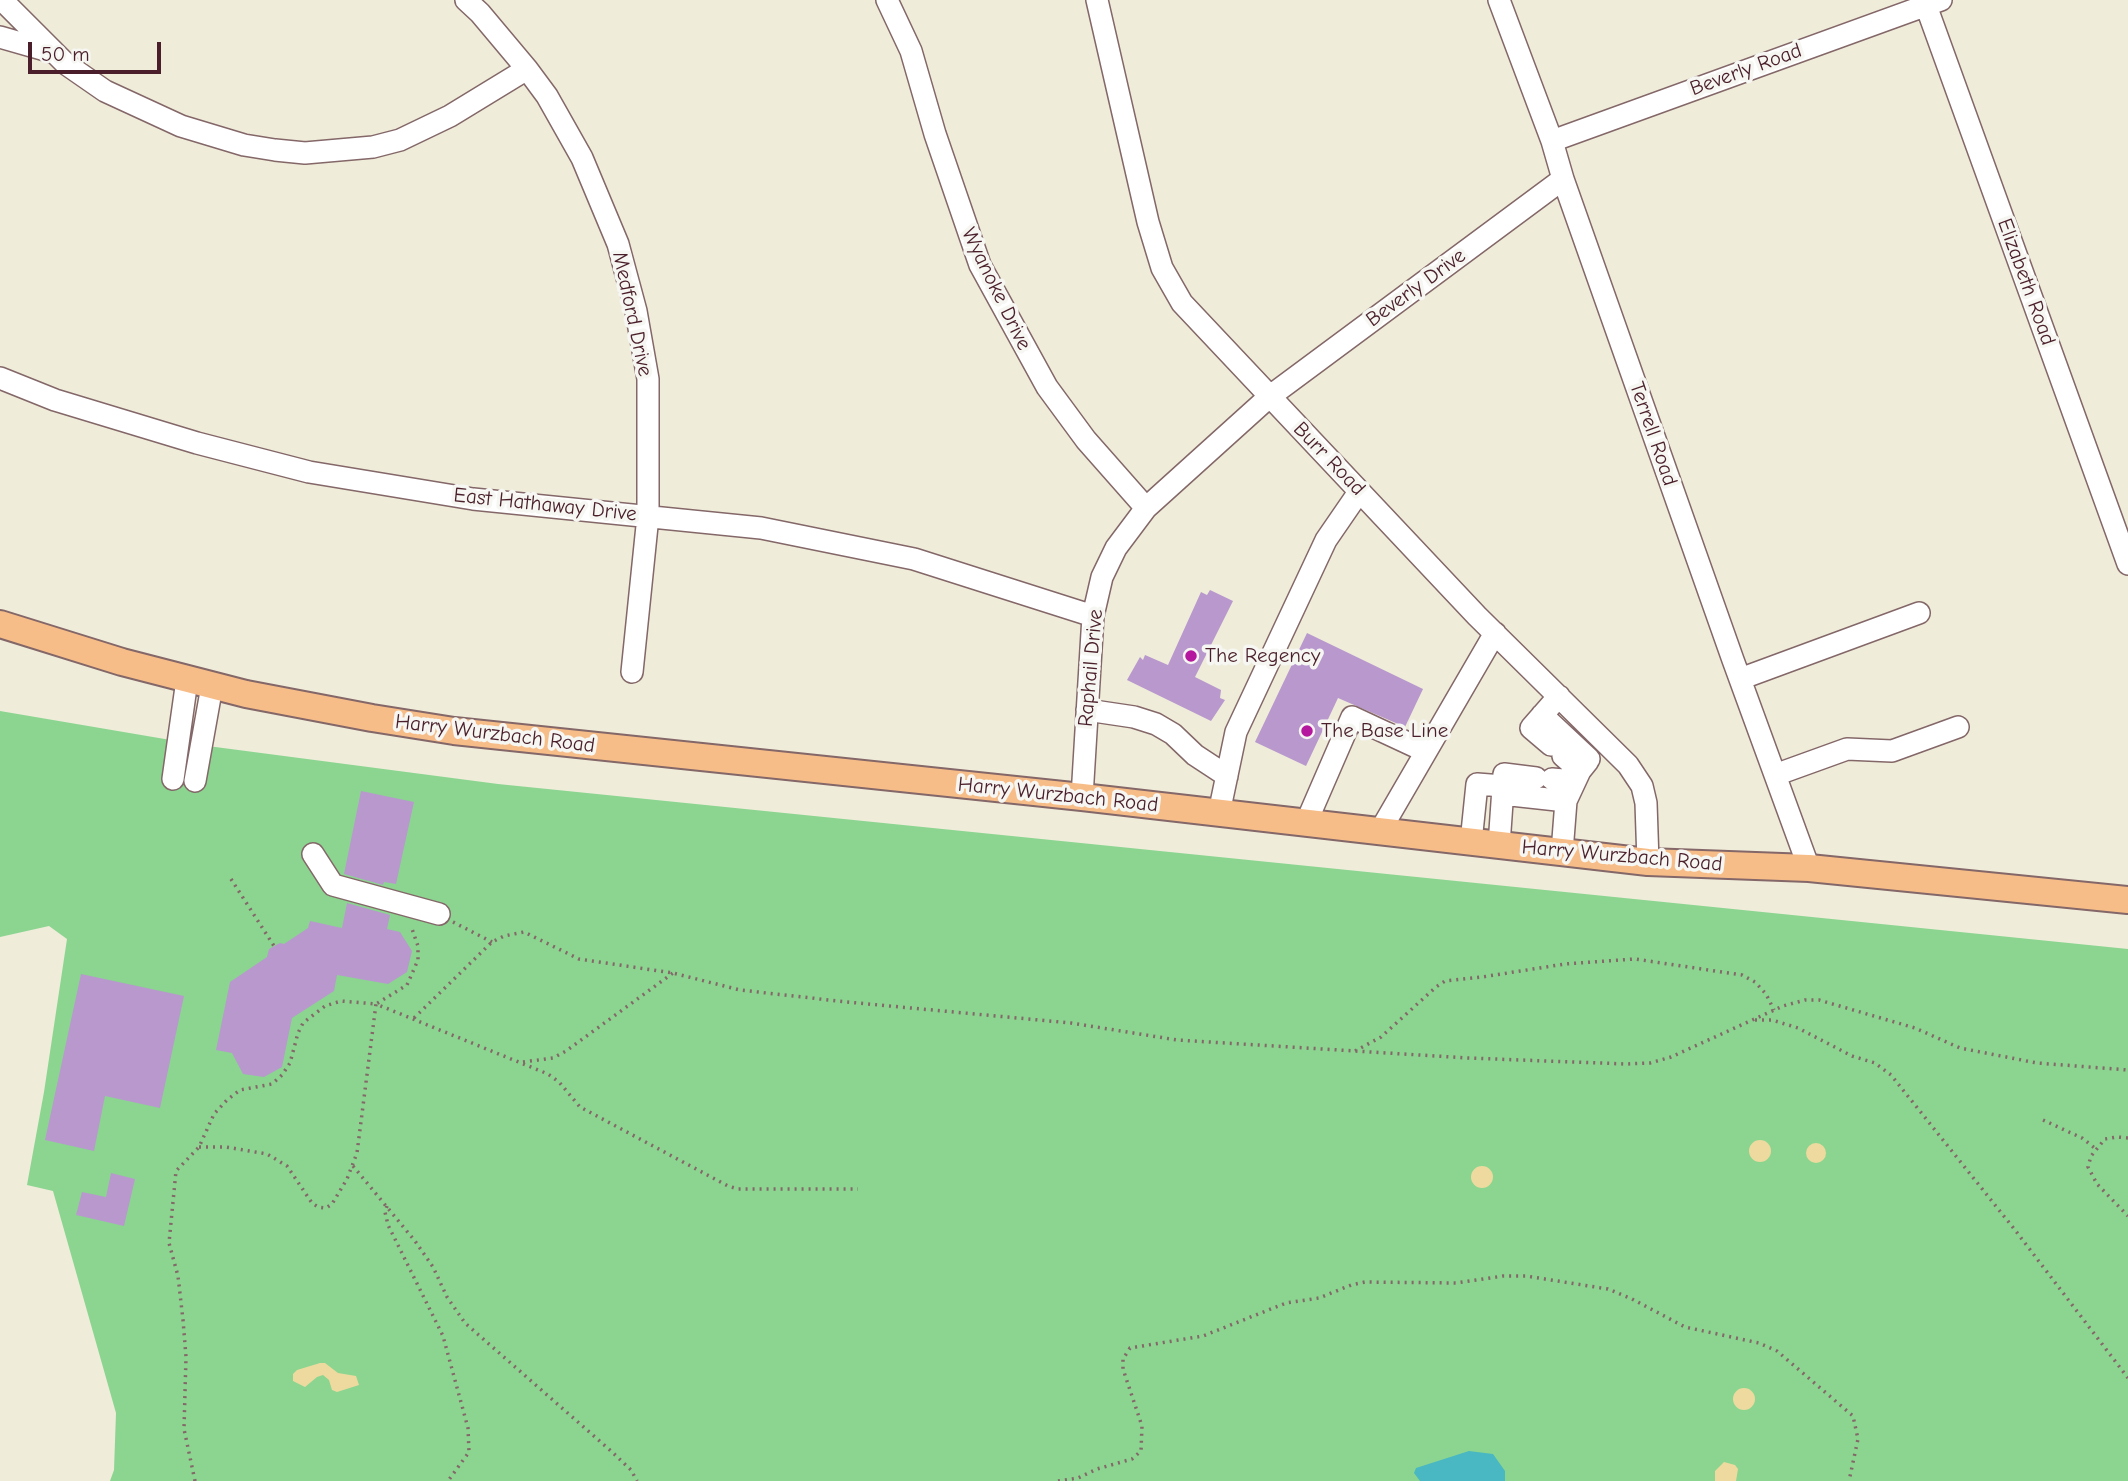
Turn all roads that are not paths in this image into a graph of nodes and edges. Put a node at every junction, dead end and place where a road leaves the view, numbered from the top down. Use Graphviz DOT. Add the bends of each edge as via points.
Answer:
graph roads {
  1 [pos="2,0"];
  2 [pos="466,0"];
  3 [pos="887,0"];
  4 [pos="1097,0"];
  5 [pos="1499,0"];
  6 [pos="1930,2"];
  7 [pos="0,37"];
  8 [pos="54,53"];
  9 [pos="527,69"];
  10 [pos="1552,141"];
  11 [pos="1563,179"];
  12 [pos="0,378"];
  13 [pos="1269,397"];
  14 [pos="1359,492"];
  15 [pos="1146,508"];
  16 [pos="648,516"];
  17 [pos="2128,564"];
  18 [pos="1919,612"];
  19 [pos="1093,615"];
  20 [pos="0,624"];
  21 [pos="1495,633"];
  22 [pos="632,672"];
  23 [pos="1740,679"];
  24 [pos="187,680"];
  25 [pos="212,686"];
  26 [pos="1559,696"];
  27 [pos="1087,710"];
  28 [pos="1542,715"];
  29 [pos="1958,727"];
  30 [pos="1604,741"];
  31 [pos="1425,751"];
  32 [pos="1581,771"];
  33 [pos="1775,775"];
  34 [pos="1227,776"];
  35 [pos="173,779"];
  36 [pos="195,781"];
  37 [pos="1503,790"];
  38 [pos="1082,797"];
  39 [pos="1566,801"];
  40 [pos="1219,813"];
  41 [pos="1307,823"];
  42 [pos="1380,831"];
  43 [pos="1471,842"];
  44 [pos="1499,845"];
  45 [pos="1562,852"];
  46 [pos="313,855"];
  47 [pos="1648,862"];
  48 [pos="1810,868"];
  49 [pos="2128,900"];
  50 [pos="439,914"];
  1 -- 8 [label="street"];
  2 -- 9 [label="street, Medford Drive"];
  3 -- 15 [label="street, Wyanoke Drive" via="911,51 980,265 1047,387"];
  4 -- 13 [label="street, Burr Road" via="1162,268 1182,303"];
  5 -- 10 [label="street, Terrell Road"];
  6 -- 10 [label="street, Beverly Road"];
  6 -- 17 [label="street, Elizabeth Road"];
  7 -- 8 [label="street"];
  8 -- 9 [label="street" via="105,90 180,126 244,145 305,153 400,140"];
  9 -- 16 [label="street, Medford Drive" via="593,180 618,244 648,379"];
  10 -- 11 [label="street, Terrell Road"];
  11 -- 13 [label="street, Beverly Drive"];
  11 -- 23 [label="street, Terrell Road"];
  12 -- 16 [label="street, East Hathaway Drive" via="81,408 309,472 472,499"];
  13 -- 14 [label="street, Burr Road"];
  13 -- 15 [label="street, Raphail Drive"];
  14 -- 21 [label="street, Burr Road"];
  14 -- 34 [label="street" via="1326,540 1236,732"];
  15 -- 19 [label="street, Raphail Drive" via="1116,548 1102,577"];
  16 -- 19 [label="street, East Hathaway Drive" via="761,528 914,559"];
  16 -- 22 [label="street, Medford Drive"];
  18 -- 23 [label="street"];
  19 -- 27 [label="street, Raphail Drive"];
  20 -- 24 [label="main road, Harry Wurzbach Road"];
  21 -- 26 [label="street, Burr Road"];
  21 -- 31 [label="street"];
  23 -- 33 [label="street, Terrell Road"];
  24 -- 25 [label="main road, Harry Wurzbach Road"];
  24 -- 35 [label="street"];
  25 -- 36 [label="street"];
  25 -- 38 [label="main road, Harry Wurzbach Road" via="454,731"];
  26 -- 28 [label="street"];
  26 -- 30 [label="street, Burr Road"];
  27 -- 34 [label="street" via="1156,724"];
  27 -- 38 [label="street, Raphail Drive"];
  28 -- 32 [label="street"];
  28 -- 32 [label="street" via="1531,728"];
  29 -- 33 [label="street" via="1892,751 1847,749"];
  30 -- 32 [label="street"];
  30 -- 47 [label="street, Burr Road" via="1642,786"];
  31 -- 41 [label="street" via="1352,717"];
  31 -- 42 [label="street"];
  32 -- 37 [label="street" via="1544,778 1504,774"];
  32 -- 39 [label="street"];
  33 -- 48 [label="street, Terrell Road"];
  34 -- 40 [label="street"];
  37 -- 39 [label="street"];
  37 -- 43 [label="street" via="1477,783"];
  37 -- 44 [label="street"];
  38 -- 40 [label="main road, Harry Wurzbach Road"];
  39 -- 45 [label="street"];
  40 -- 41 [label="main road, Harry Wurzbach Road"];
  41 -- 42 [label="main road, Harry Wurzbach Road"];
  42 -- 43 [label="main road, Harry Wurzbach Road"];
  43 -- 44 [label="main road, Harry Wurzbach Road"];
  44 -- 45 [label="main road, Harry Wurzbach Road"];
  45 -- 47 [label="main road, Harry Wurzbach Road"];
  46 -- 50 [label="street" via="333,885"];
  47 -- 48 [label="main road, Harry Wurzbach Road"];
  48 -- 49 [label="main road, Harry Wurzbach Road"];
}
